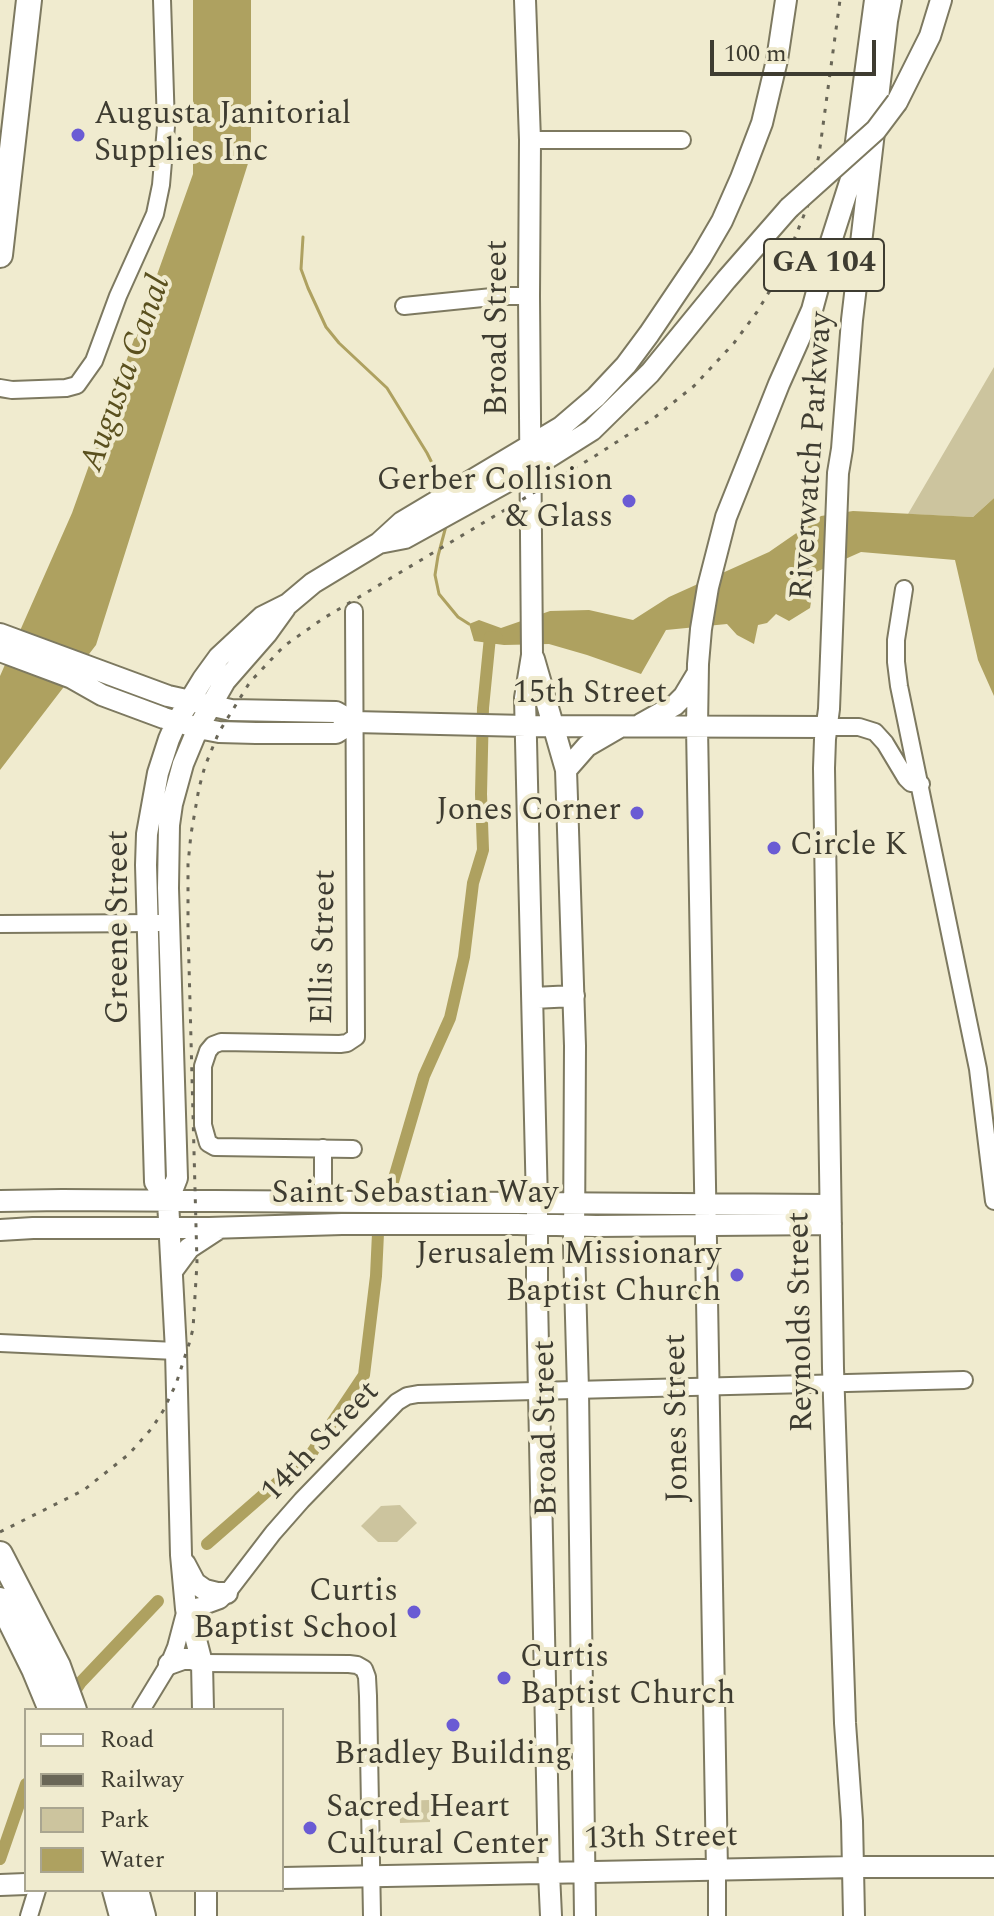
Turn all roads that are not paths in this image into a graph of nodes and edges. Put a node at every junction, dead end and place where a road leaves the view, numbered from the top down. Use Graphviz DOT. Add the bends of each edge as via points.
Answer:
graph roads {
  1 [pos="18,0"];
  2 [pos="29,0"];
  3 [pos="162,0"];
  4 [pos="525,0"];
  5 [pos="786,0"];
  6 [pos="875,0"];
  7 [pos="891,0"];
  8 [pos="941,0"];
  9 [pos="0,101"];
  10 [pos="530,140"];
  11 [pos="682,140"];
  12 [pos="0,255"];
  13 [pos="529,296"];
  14 [pos="404,306"];
  15 [pos="0,388"];
  16 [pos="531,444"];
  17 [pos="530,469"];
  18 [pos="476,487"];
  19 [pos="904,589"];
  20 [pos="288,604"];
  21 [pos="354,611"];
  22 [pos="6,645"];
  23 [pos="532,655"];
  24 [pos="698,668"];
  25 [pos="77,671"];
  26 [pos="188,702"];
  27 [pos="212,707"];
  28 [pos="354,722"];
  29 [pos="176,723"];
  30 [pos="526,726"];
  31 [pos="553,726"];
  32 [pos="629,726"];
  33 [pos="697,727"];
  34 [pos="826,727"];
  35 [pos="198,728"];
  36 [pos="566,770"];
  37 [pos="921,784"];
  38 [pos="148,923"];
  39 [pos="169,923"];
  40 [pos="0,924"];
  41 [pos="574,996"];
  42 [pos="533,998"];
  43 [pos="323,1148"];
  44 [pos="353,1149"];
  45 [pos="176,1155"];
  46 [pos="0,1201"];
  47 [pos="168,1201"];
  48 [pos="212,1201"];
  49 [pos="994,1201"];
  50 [pos="323,1202"];
  51 [pos="705,1203"];
  52 [pos="574,1204"];
  53 [pos="537,1214"];
  54 [pos="831,1214"];
  55 [pos="574,1225"];
  56 [pos="706,1225"];
  57 [pos="170,1228"];
  58 [pos="220,1228"];
  59 [pos="0,1230"];
  60 [pos="172,1271"];
  61 [pos="0,1343"];
  62 [pos="176,1351"];
  63 [pos="964,1380"];
  64 [pos="834,1384"];
  65 [pos="708,1386"];
  66 [pos="578,1390"];
  67 [pos="539,1391"];
  68 [pos="0,1554"];
  69 [pos="181,1555"];
  70 [pos="227,1593"];
  71 [pos="0,1600"];
  72 [pos="186,1609"];
  73 [pos="582,1657"];
  74 [pos="545,1658"];
  75 [pos="202,1663"];
  76 [pos="169,1664"];
  77 [pos="50,1708"];
  78 [pos="73,1708"];
  79 [pos="142,1708"];
  80 [pos="203,1708"];
  81 [pos="854,1867"];
  82 [pos="994,1867"];
  83 [pos="717,1870"];
  84 [pos="586,1872"];
  85 [pos="549,1873"];
  86 [pos="373,1877"];
  87 [pos="284,1878"];
  88 [pos="24,1884"];
  89 [pos="1,1885"];
  90 [pos="36,1892"];
  91 [pos="117,1892"];
  92 [pos="136,1892"];
  93 [pos="206,1892"];
  94 [pos="136,1915"];
  95 [pos="29,1916"];
  96 [pos="206,1916"];
  97 [pos="372,1916"];
  98 [pos="551,1916"];
  99 [pos="585,1916"];
  100 [pos="717,1916"];
  101 [pos="854,1916"];
  1 -- 9 [label="highway"];
  2 -- 12 [label="highway"];
  3 -- 15 [label="street" via="166,126 161,185 155,214 94,361 77,385"];
  4 -- 10 [label="main road, Broad Street"];
  5 -- 16 [label="main road, Greene Street" via="762,123 722,221 626,365 561,427"];
  6 -- 24 [label="main road, Riverwatch Parkway / GA 104" via="851,179 812,310 726,517 708,587"];
  7 -- 34 [label="main road, Riverwatch Parkway / GA 104" via="838,473"];
  8 -- 17 [label="main road, Greene Street, bridge" via="930,36 897,102 876,130 789,208 617,408"];
  10 -- 11 [label="street"];
  10 -- 13 [label="main road, Broad Street"];
  13 -- 14 [label="street"];
  13 -- 16 [label="main road, Broad Street"];
  16 -- 17 [label="main road, Broad Street"];
  16 -- 18 [label="main road, Greene Street"];
  17 -- 18 [label="main road, Greene Street"];
  17 -- 23 [label="main road, Broad Street"];
  18 -- 20 [label="main road, Greene Street" via="313,583"];
  19 -- 37 [label="street" via="896,662"];
  20 -- 26 [label="main road, Greene Street" via="262,617 234,643"];
  20 -- 27 [label="main road, Greene Street" via="225,681"];
  21 -- 28 [label="street, Ellis Street"];
  22 -- 25 [label="main road, 15th Street"];
  23 -- 30 [label="main road, Broad Street"];
  23 -- 31 [label="main road, Broad Street"];
  24 -- 32 [label="main road" via="678,703"];
  24 -- 33 [label="main road, Riverwatch Parkway / GA 104"];
  25 -- 26 [label="main road, 15th Street"];
  25 -- 29 [label="main road, 15th Street" via="102,695"];
  26 -- 27 [label="main road, 15th Street"];
  26 -- 29 [label="main road, Greene Street"];
  27 -- 28 [label="main road, 15th Street" via="336,712"];
  27 -- 35 [label="main road, Greene Street"];
  28 -- 30 [label="main road, 15th Street"];
  28 -- 35 [label="main road, 15th Street" via="336,733"];
  28 -- 43 [label="street, Ellis Street" via="356,1037 340,1044 221,1042 208,1051 203,1066 208,1143 223,1148"];
  29 -- 35 [label="main road, 15th Street"];
  29 -- 38 [label="main road, Greene Street" via="158,773 147,834"];
  30 -- 31 [label="main road, 15th Street"];
  30 -- 42 [label="main road, Broad Street"];
  31 -- 32 [label="main road, 15th Street"];
  31 -- 36 [label="main road, Broad Street"];
  32 -- 33 [label="main road, 15th Street"];
  32 -- 36 [label="main road" via="587,746"];
  33 -- 34 [label="main road, 15th Street"];
  33 -- 51 [label="main road, Jones Street / GA 104"];
  34 -- 37 [label="street" via="875,732 906,778"];
  34 -- 54 [label="main road, Reynolds Street / GA 104"];
  35 -- 39 [label="main road, Greene Street" via="170,814"];
  36 -- 41 [label="main road, Broad Street"];
  37 -- 49 [label="street" via="978,1069"];
  38 -- 39 [label="street"];
  38 -- 40 [label="street"];
  38 -- 47 [label="main road, Greene Street" via="155,1182"];
  39 -- 45 [label="main road, Greene Street"];
  41 -- 42 [label="main road"];
  41 -- 52 [label="main road, Broad Street"];
  42 -- 53 [label="main road, Broad Street"];
  43 -- 44 [label="street"];
  43 -- 50 [label="street"];
  45 -- 47 [label="main road, Greene Street" via="177,1178"];
  45 -- 48 [label="main road" via="187,1183"];
  46 -- 47 [label="main road, Saint Sebastian Way"];
  47 -- 48 [label="main road, Saint Sebastian Way"];
  47 -- 57 [label="main road, Greene Street"];
  48 -- 50 [label="main road, Saint Sebastian Way"];
  50 -- 53 [label="main road, Saint Sebastian Way"];
  51 -- 52 [label="main road, Saint Sebastian Way"];
  51 -- 54 [label="main road, Saint Sebastian Way"];
  51 -- 56 [label="main road, Jones Street / GA 104"];
  52 -- 53 [label="main road, Saint Sebastian Way"];
  52 -- 55 [label="main road, Broad Street"];
  53 -- 55 [label="main road, Saint Sebastian Way"];
  53 -- 58 [label="main road, Saint Sebastian Way" via="408,1224"];
  53 -- 67 [label="main road, Broad Street"];
  54 -- 56 [label="main road, Saint Sebastian Way"];
  54 -- 64 [label="main road, Reynolds Street / GA 104"];
  55 -- 56 [label="main road, Saint Sebastian Way"];
  55 -- 66 [label="main road, Broad Street"];
  56 -- 65 [label="main road, Jones Street / GA 104"];
  57 -- 58 [label="main road, Saint Sebastian Way"];
  57 -- 59 [label="main road, Saint Sebastian Way"];
  57 -- 60 [label="main road, Greene Street"];
  58 -- 60 [label="main road" via="193,1244"];
  60 -- 62 [label="main road, Greene Street"];
  61 -- 62 [label="street"];
  62 -- 69 [label="main road, Greene Street"];
  63 -- 64 [label="street, 14th Street"];
  64 -- 65 [label="street, 14th Street"];
  64 -- 81 [label="main road, Reynolds Street / GA 104"];
  65 -- 66 [label="street, 14th Street"];
  65 -- 83 [label="main road, Jones Street / GA 104"];
  66 -- 67 [label="street, 14th Street"];
  66 -- 73 [label="main road, Broad Street"];
  67 -- 70 [label="street, 14th Street" via="418,1394 397,1402 273,1533"];
  67 -- 74 [label="main road, Broad Street"];
  68 -- 78 [label="highway" via="58,1666"];
  69 -- 70 [label="main road" via="195,1583"];
  69 -- 72 [label="main road, Greene Street"];
  70 -- 72 [label="street"];
  71 -- 77 [label="highway"];
  72 -- 75 [label="main road, Greene Street"];
  72 -- 76 [label="street"];
  73 -- 74 [label="main road"];
  73 -- 84 [label="main road, Broad Street"];
  74 -- 85 [label="main road, Broad Street"];
  75 -- 76 [label="main road" via="183,1659"];
  75 -- 80 [label="main road, Greene Street"];
  75 -- 86 [label="street" via="349,1664 364,1669"];
  76 -- 79 [label="street"];
  81 -- 82 [label="main road, 13th Street"];
  81 -- 83 [label="main road, 13th Street"];
  81 -- 101 [label="main road, Reynolds Street"];
  83 -- 84 [label="main road, 13th Street"];
  83 -- 100 [label="street, Jones Street"];
  84 -- 85 [label="main road, 13th Street"];
  84 -- 99 [label="main road, Broad Street"];
  85 -- 86 [label="main road, 13th Street"];
  85 -- 98 [label="main road, Broad Street"];
  86 -- 87 [label="main road, 13th Street"];
  86 -- 97 [label="street"];
  88 -- 89 [label="main road"];
  90 -- 95 [label="street"];
  91 -- 94 [label="highway"];
  92 -- 94 [label="highway"];
  93 -- 96 [label="main road"];
}
